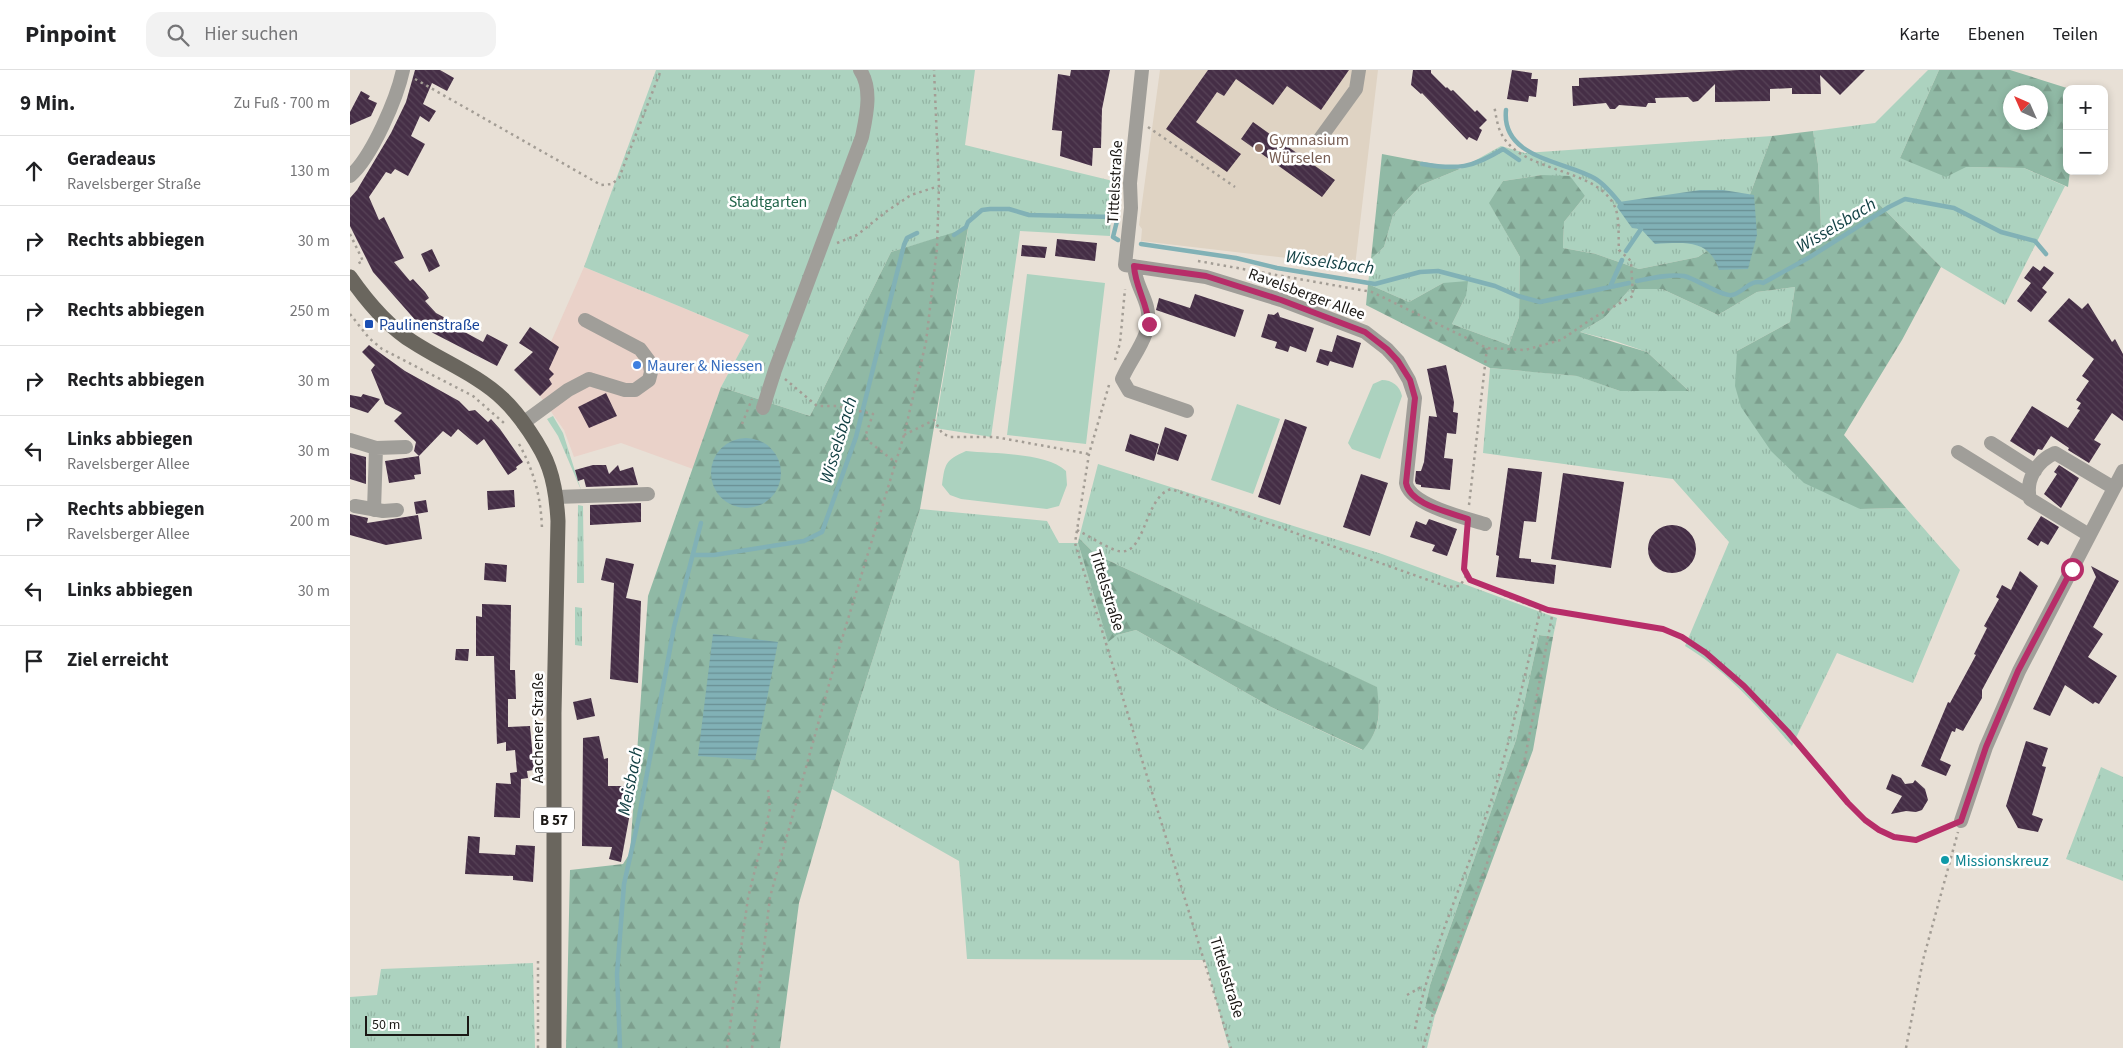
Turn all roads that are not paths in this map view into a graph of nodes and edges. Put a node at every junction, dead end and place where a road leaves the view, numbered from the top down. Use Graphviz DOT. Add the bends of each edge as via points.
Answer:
graph roads {
  1 [pos="860,70"];
  2 [pos="1142,70"];
  3 [pos="1359,70"];
  4 [pos="403,71"];
  5 [pos="1319,140"];
  6 [pos="350,176"];
  7 [pos="1130,266"];
  8 [pos="350,277"];
  9 [pos="585,320"];
  10 [pos="763,408"];
  11 [pos="1187,411"];
  12 [pos="523,423"];
  13 [pos="350,440"];
  14 [pos="1991,443"];
  15 [pos="406,447"];
  16 [pos="376,448"];
  17 [pos="1958,452"];
  18 [pos="2035,470"];
  19 [pos="2123,471"];
  20 [pos="2114,488"];
  21 [pos="648,494"];
  22 [pos="2029,496"];
  23 [pos="556,497"];
  24 [pos="354,506"];
  25 [pos="374,510"];
  26 [pos="397,510"];
  27 [pos="1485,524"];
  28 [pos="2089,535"];
  29 [pos="1961,821"];
  30 [pos="554,1048"];
  1 -- 10 [label="street" via="865,76 868,104 862,138"];
  2 -- 7 [label="street, Tittelsstraße" via="1130,183"];
  3 -- 5 [label="street" via="1356,89"];
  4 -- 6 [label="street" via="380,130"];
  7 -- 11 [label="street, Tittelsstraße" via="1147,307 1149,324 1122,379 1129,391"];
  7 -- 27 [label="street, Ravelsberger Allee" via="1206,276 1365,332 1398,361 1410,380 1415,398 1406,483 1408,490 1425,502"];
  8 -- 12 [label="main road, Aachener Straße / B 57" via="377,310 411,341 486,385"];
  9 -- 12 [label="street" via="640,349 649,361 651,372 648,380 635,390 625,390 589,379"];
  12 -- 23 [label="main road, Aachener Straße / B 57" via="549,467"];
  13 -- 16 [label="street"];
  14 -- 18 [label="street"];
  15 -- 16 [label="street"];
  16 -- 25 [label="street"];
  17 -- 22 [label="street"];
  18 -- 20 [label="street" via="2044,458 2055,453"];
  18 -- 22 [label="street" via="2029,481"];
  19 -- 20 [label="street"];
  20 -- 28 [label="street"];
  21 -- 23 [label="street"];
  22 -- 28 [label="street"];
  23 -- 30 [label="main road, Aachener Straße / B 57"];
  24 -- 25 [label="street"];
  25 -- 26 [label="street"];
  28 -- 29 [label="street" via="2018,671 1986,747"];
}
